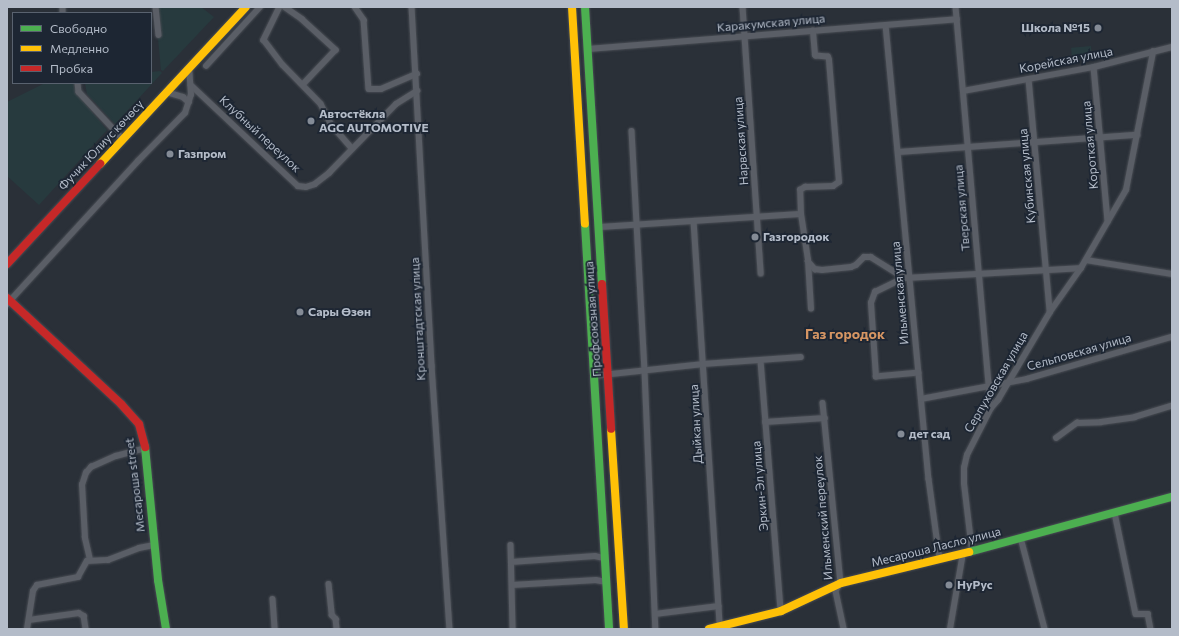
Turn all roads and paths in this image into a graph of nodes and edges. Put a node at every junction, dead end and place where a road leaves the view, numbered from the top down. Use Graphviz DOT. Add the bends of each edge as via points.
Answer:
graph roads {
  1 [pos="156,7"];
  2 [pos="246,7"];
  3 [pos="260,7"];
  4 [pos="280,7"];
  5 [pos="285,7"];
  6 [pos="412,7"];
  7 [pos="572,7"];
  8 [pos="585,7"];
  9 [pos="744,7"];
  10 [pos="956,7"];
  11 [pos="359,8"];
  12 [pos="957,19"];
  13 [pos="886,25"];
  14 [pos="813,31"];
  15 [pos="159,35"];
  16 [pos="745,37"];
  17 [pos="1172,47"];
  18 [pos="588,49"];
  19 [pos="1153,52"];
  20 [pos="206,66"];
  21 [pos="1094,67"];
  22 [pos="189,68"];
  23 [pos="416,74"];
  24 [pos="1029,79"];
  25 [pos="78,84"];
  26 [pos="303,84"];
  27 [pos="191,85"];
  28 [pos="417,90"];
  29 [pos="963,91"];
  30 [pos="166,92"];
  31 [pos="189,102"];
  32 [pos="632,131"];
  33 [pos="1137,135"];
  34 [pos="1100,137"];
  35 [pos="123,139"];
  36 [pos="1035,142"];
  37 [pos="968,147"];
  38 [pos="352,148"];
  39 [pos="898,152"];
  40 [pos="801,214"];
  41 [pos="757,216"];
  42 [pos="694,221"];
  43 [pos="1108,221"];
  44 [pos="636,224"];
  45 [pos="599,227"];
  46 [pos="808,260"];
  47 [pos="1086,260"];
  48 [pos="7,264"];
  49 [pos="1081,268"];
  50 [pos="1047,270"];
  51 [pos="761,273"];
  52 [pos="1172,274"];
  53 [pos="979,275"];
  54 [pos="907,279"];
  55 [pos="8,301"];
  56 [pos="811,309"];
  57 [pos="1050,312"];
  58 [pos="1172,337"];
  59 [pos="801,357"];
  60 [pos="761,361"];
  61 [pos="703,364"];
  62 [pos="645,371"];
  63 [pos="919,373"];
  64 [pos="593,376"];
  65 [pos="608,376"];
  66 [pos="1008,382"];
  67 [pos="990,387"];
  68 [pos="921,399"];
  69 [pos="823,403"];
  70 [pos="1172,406"];
  71 [pos="991,408"];
  72 [pos="825,418"];
  73 [pos="765,422"];
  74 [pos="1056,438"];
  75 [pos="145,448"];
  76 [pos="1172,497"];
  77 [pos="1115,513"];
  78 [pos="1021,538"];
  79 [pos="154,545"];
  80 [pos="511,545"];
  81 [pos="972,552"];
  82 [pos="963,554"];
  83 [pos="604,558"];
  84 [pos="940,559"];
  85 [pos="90,560"];
  86 [pos="511,562"];
  87 [pos="606,582"];
  88 [pos="841,583"];
  89 [pos="329,584"];
  90 [pos="512,585"];
  91 [pos="273,599"];
  92 [pos="718,606"];
  93 [pos="781,611"];
  94 [pos="655,614"];
  95 [pos="29,620"];
  96 [pos="720,626"];
  97 [pos="27,629"];
  98 [pos="86,629"];
  99 [pos="166,629"];
  100 [pos="276,629"];
  101 [pos="337,629"];
  102 [pos="450,629"];
  103 [pos="514,629"];
  104 [pos="609,629"];
  105 [pos="624,629"];
  106 [pos="656,629"];
  107 [pos="709,629"];
  108 [pos="844,629"];
  109 [pos="950,629"];
  110 [pos="1044,629"];
  111 [pos="1151,629"];
  1 -- 15 [label="street"];
  2 -- 22 [label="street, Фучик Юлиус көчөсү"];
  3 -- 20 [label="street"];
  4 -- 26 [label="street" via="264,40 283,65"];
  5 -- 26 [label="street" via="336,50"];
  6 -- 23 [label="street, Кронштадтская улица"];
  7 -- 64 [label="street, Профсоюзная улица"];
  8 -- 18 [label="street, Профсоюзная улица"];
  9 -- 16 [label="street, Нарвская улица"];
  10 -- 12 [label="street, Тверская улица"];
  11 -- 23 [label="street" via="364,20 369,89 381,88"];
  12 -- 13 [label="street, Каракумская улица"];
  12 -- 29 [label="street, Тверская улица"];
  13 -- 14 [label="street, Каракумская улица"];
  13 -- 39 [label="street, Ильменская улица"];
  14 -- 16 [label="street, Каракумская улица"];
  14 -- 40 [label="street" via="815,55 829,60 839,182 833,186 802,188"];
  16 -- 18 [label="street, Каракумская улица"];
  16 -- 41 [label="street, Нарвская улица"];
  17 -- 19 [label="street, Корейская улица"];
  18 -- 45 [label="street, Профсоюзная улица"];
  19 -- 21 [label="street, Корейская улица"];
  19 -- 33 [label="street, Серпуховская улица"];
  21 -- 24 [label="street, Корейская улица"];
  21 -- 34 [label="street, Короткая улица"];
  22 -- 27 [label="street"];
  22 -- 30 [label="street, Фучик Юлиус көчөсү"];
  23 -- 28 [label="street, Кронштадтская улица"];
  24 -- 29 [label="street, Корейская улица"];
  24 -- 36 [label="street, Кубинская улица"];
  25 -- 35 [label="street" via="79,92"];
  26 -- 38 [label="street" via="321,104 330,124"];
  27 -- 31 [label="street"];
  27 -- 38 [label="street, Клубный переулок" via="298,186 315,184"];
  28 -- 38 [label="street, Клубный переулок" via="396,104"];
  28 -- 102 [label="street, Кронштадтская улица"];
  29 -- 37 [label="street, Тверская улица"];
  30 -- 31 [label="street" via="184,97"];
  30 -- 35 [label="street, Фучик Юлиус көчөсү"];
  31 -- 55 [label="street" via="184,113"];
  32 -- 44 [label="street"];
  33 -- 34 [label="street"];
  33 -- 43 [label="street, Серпуховская улица" via="1126,190"];
  34 -- 36 [label="street"];
  34 -- 43 [label="street, Короткая улица"];
  35 -- 48 [label="street, Фучик Юлиус көчөсү"];
  36 -- 37 [label="street"];
  36 -- 50 [label="street, Кубинская улица"];
  37 -- 39 [label="street"];
  37 -- 53 [label="street, Тверская улица"];
  39 -- 54 [label="street, Ильменская улица"];
  40 -- 41 [label="street"];
  40 -- 46 [label="street"];
  41 -- 42 [label="street"];
  41 -- 51 [label="street, Нарвская улица"];
  42 -- 44 [label="street"];
  42 -- 61 [label="street, Дыйкан улица"];
  43 -- 47 [label="street, Серпуховская улица"];
  44 -- 45 [label="street"];
  44 -- 62 [label="street"];
  45 -- 65 [label="street, Профсоюзная улица"];
  46 -- 54 [label="street" via="815,269 822,270 851,267 864,257 871,257"];
  46 -- 56 [label="street"];
  47 -- 49 [label="street, Серпуховская улица"];
  47 -- 52 [label="street"];
  49 -- 50 [label="street"];
  49 -- 57 [label="street, Серпуховская улица"];
  50 -- 53 [label="street"];
  50 -- 57 [label="street, Кубинская улица"];
  53 -- 54 [label="street"];
  53 -- 67 [label="street, Тверская улица"];
  54 -- 63 [label="street, Ильменская улица"];
  54 -- 63 [label="street" via="875,292 871,303 876,377"];
  55 -- 75 [label="street, Месароша street" via="121,404 139,424"];
  57 -- 66 [label="street, Серпуховская улица"];
  58 -- 66 [label="street, Сельповская улица" via="1027,379"];
  59 -- 60 [label="street"];
  60 -- 61 [label="street"];
  60 -- 73 [label="street, Эркин-Эл улица"];
  61 -- 62 [label="street"];
  61 -- 92 [label="street, Дыйкан улица"];
  62 -- 65 [label="street"];
  62 -- 94 [label="street"];
  63 -- 68 [label="street, Ильменская улица"];
  64 -- 65 [label="street"];
  64 -- 83 [label="street, Профсоюзная улица"];
  65 -- 105 [label="street, Профсоюзная улица"];
  66 -- 67 [label="street, Сельповская улица"];
  66 -- 71 [label="street, Серпуховская улица"];
  67 -- 68 [label="street, Сельповская улица"];
  67 -- 71 [label="street, Тверская улица"];
  68 -- 84 [label="street, Ильменская улица"];
  69 -- 72 [label="street, Ильменский переулок"];
  70 -- 74 [label="street" via="1135,417 1077,423"];
  71 -- 81 [label="street, Серпуховская улица" via="967,456 964,468"];
  72 -- 73 [label="street"];
  72 -- 88 [label="street, Ильменский переулок"];
  73 -- 93 [label="street, Эркин-Эл улица"];
  75 -- 79 [label="street, Месароша street"];
  75 -- 85 [label="street" via="116,456 91,467 86,472 82,485 85,538"];
  76 -- 77 [label="street, Месароша Ласло улица"];
  77 -- 78 [label="street, Месароша Ласло улица"];
  77 -- 111 [label="street" via="1136,614 1148,614"];
  78 -- 81 [label="street, Месароша Ласло улица"];
  78 -- 110 [label="street"];
  79 -- 85 [label="street" via="108,560"];
  79 -- 99 [label="street, Месароша street"];
  80 -- 86 [label="street"];
  81 -- 82 [label="street, Месароша Ласло улица"];
  82 -- 84 [label="street, Месароша Ласло улица"];
  82 -- 109 [label="street"];
  83 -- 86 [label="street" via="595,556"];
  83 -- 87 [label="street, Профсоюзная улица"];
  84 -- 88 [label="street, Месароша Ласло улица"];
  85 -- 95 [label="street" via="78,577 37,585 33,591"];
  86 -- 90 [label="street"];
  87 -- 90 [label="street" via="596,580"];
  87 -- 104 [label="street, Профсоюзная улица"];
  88 -- 93 [label="street, Месароша Ласло улица"];
  88 -- 108 [label="street, Ильменский переулок" via="836,591"];
  89 -- 101 [label="street" via="332,614 336,619"];
  90 -- 103 [label="street"];
  91 -- 100 [label="street"];
  92 -- 94 [label="street"];
  92 -- 96 [label="street, Дыйкан улица"];
  93 -- 96 [label="street, Месароша Ласло улица"];
  94 -- 106 [label="street"];
  95 -- 97 [label="street"];
  95 -- 98 [label="street" via="80,613 84,616"];
  96 -- 107 [label="street, Месароша Ласло улица"];
}
